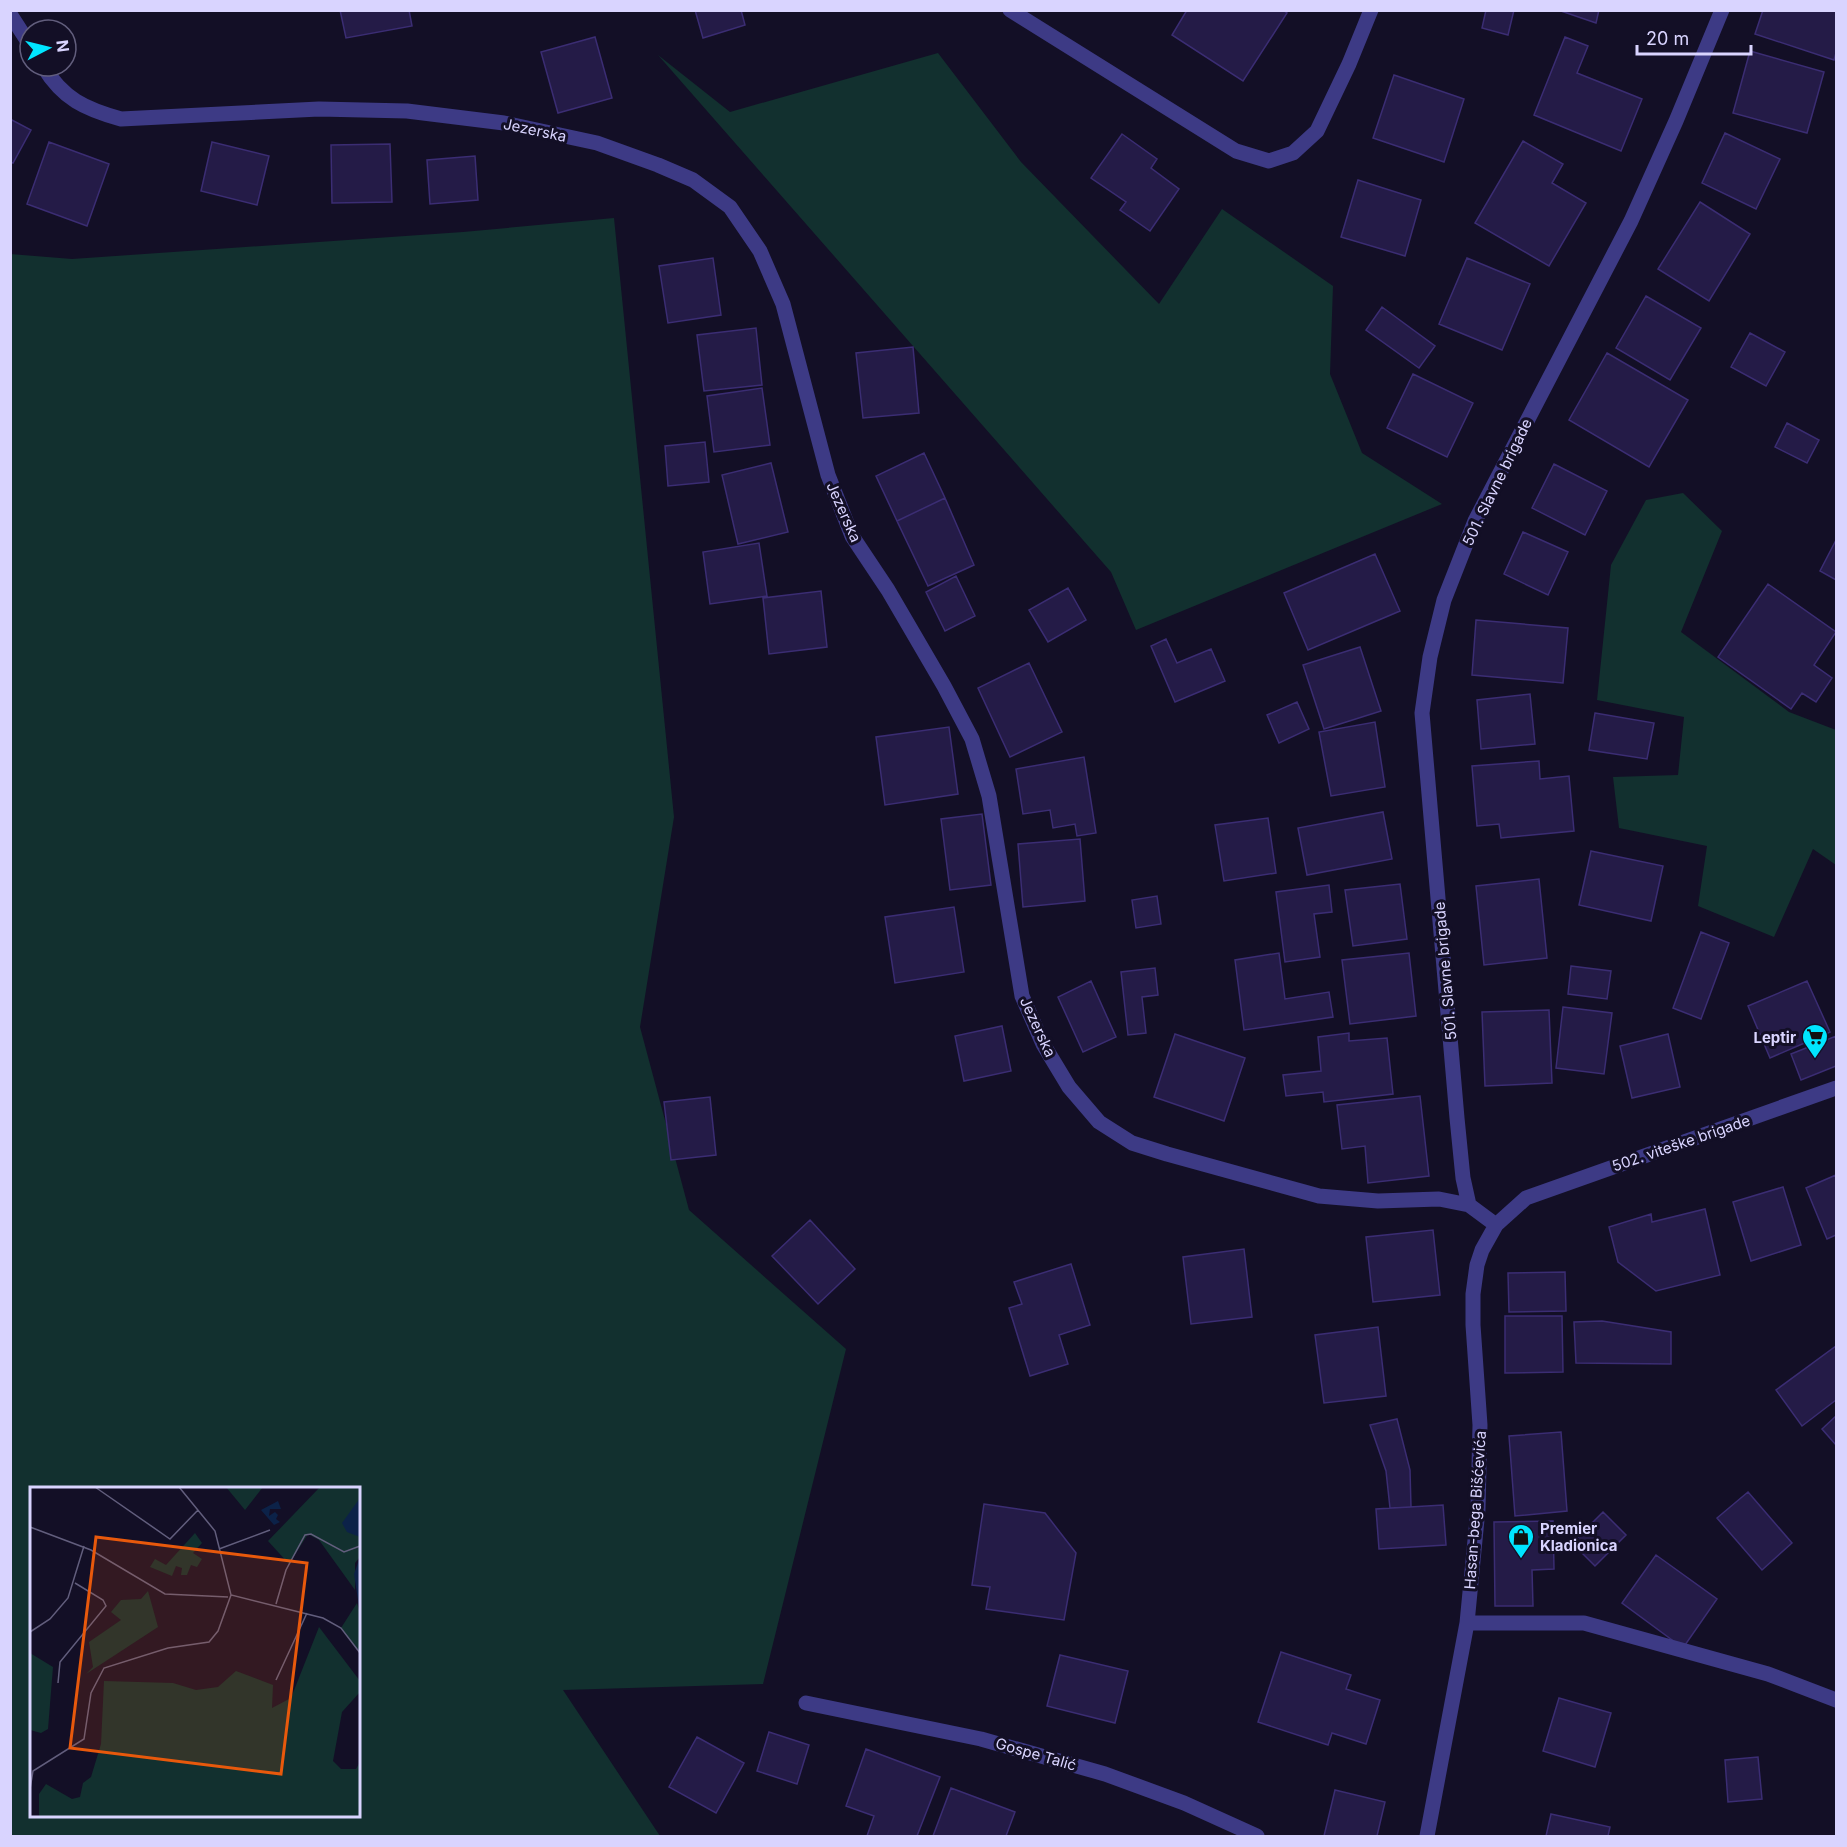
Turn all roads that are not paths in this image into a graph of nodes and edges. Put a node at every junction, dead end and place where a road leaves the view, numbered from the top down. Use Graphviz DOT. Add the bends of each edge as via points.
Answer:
graph roads {
  1 [pos="1010,10"];
  2 [pos="1371,10"];
  3 [pos="1722,10"];
  4 [pos="53,78"];
  5 [pos="1836,1088"];
  6 [pos="1526,1198"];
  7 [pos="1469,1205"];
  8 [pos="1496,1225"];
  9 [pos="1467,1623"];
  10 [pos="1836,1700"];
  11 [pos="806,1703"];
  12 [pos="1257,1836"];
  13 [pos="1427,1836"];
  1 -- 2 [label="street" via="1236,151 1269,161 1293,153 1317,131"];
  3 -- 7 [label="street, 501. Slavne brigade" via="1631,221 1475,521 1444,600 1430,657 1422,713 1457,1118"];
  4 -- 7 [label="street, Jezerska" via="69,98 121,119 319,109 407,111 504,123 597,143 658,165 693,180 730,207 760,251 783,304 828,475 852,536 888,590 972,739 989,796 1022,996 1043,1044 1069,1087 1099,1122 1132,1143 1167,1154 1319,1196 1378,1201 1439,1199"];
  5 -- 6 [label="street, 502. viteške brigade"];
  6 -- 8 [label="street, Hasan-bega Bišćevića"];
  7 -- 8 [label="street, Jezerska"];
  8 -- 9 [label="street, Hasan-bega Bišćevića" via="1482,1250 1473,1294 1480,1425 1478,1509"];
  9 -- 10 [label="street" via="1584,1623 1768,1674"];
  9 -- 13 [label="street, Hasan-bega Bišćevića"];
  11 -- 12 [label="street, Gospe Talić" via="981,1739 1105,1774"];
}
